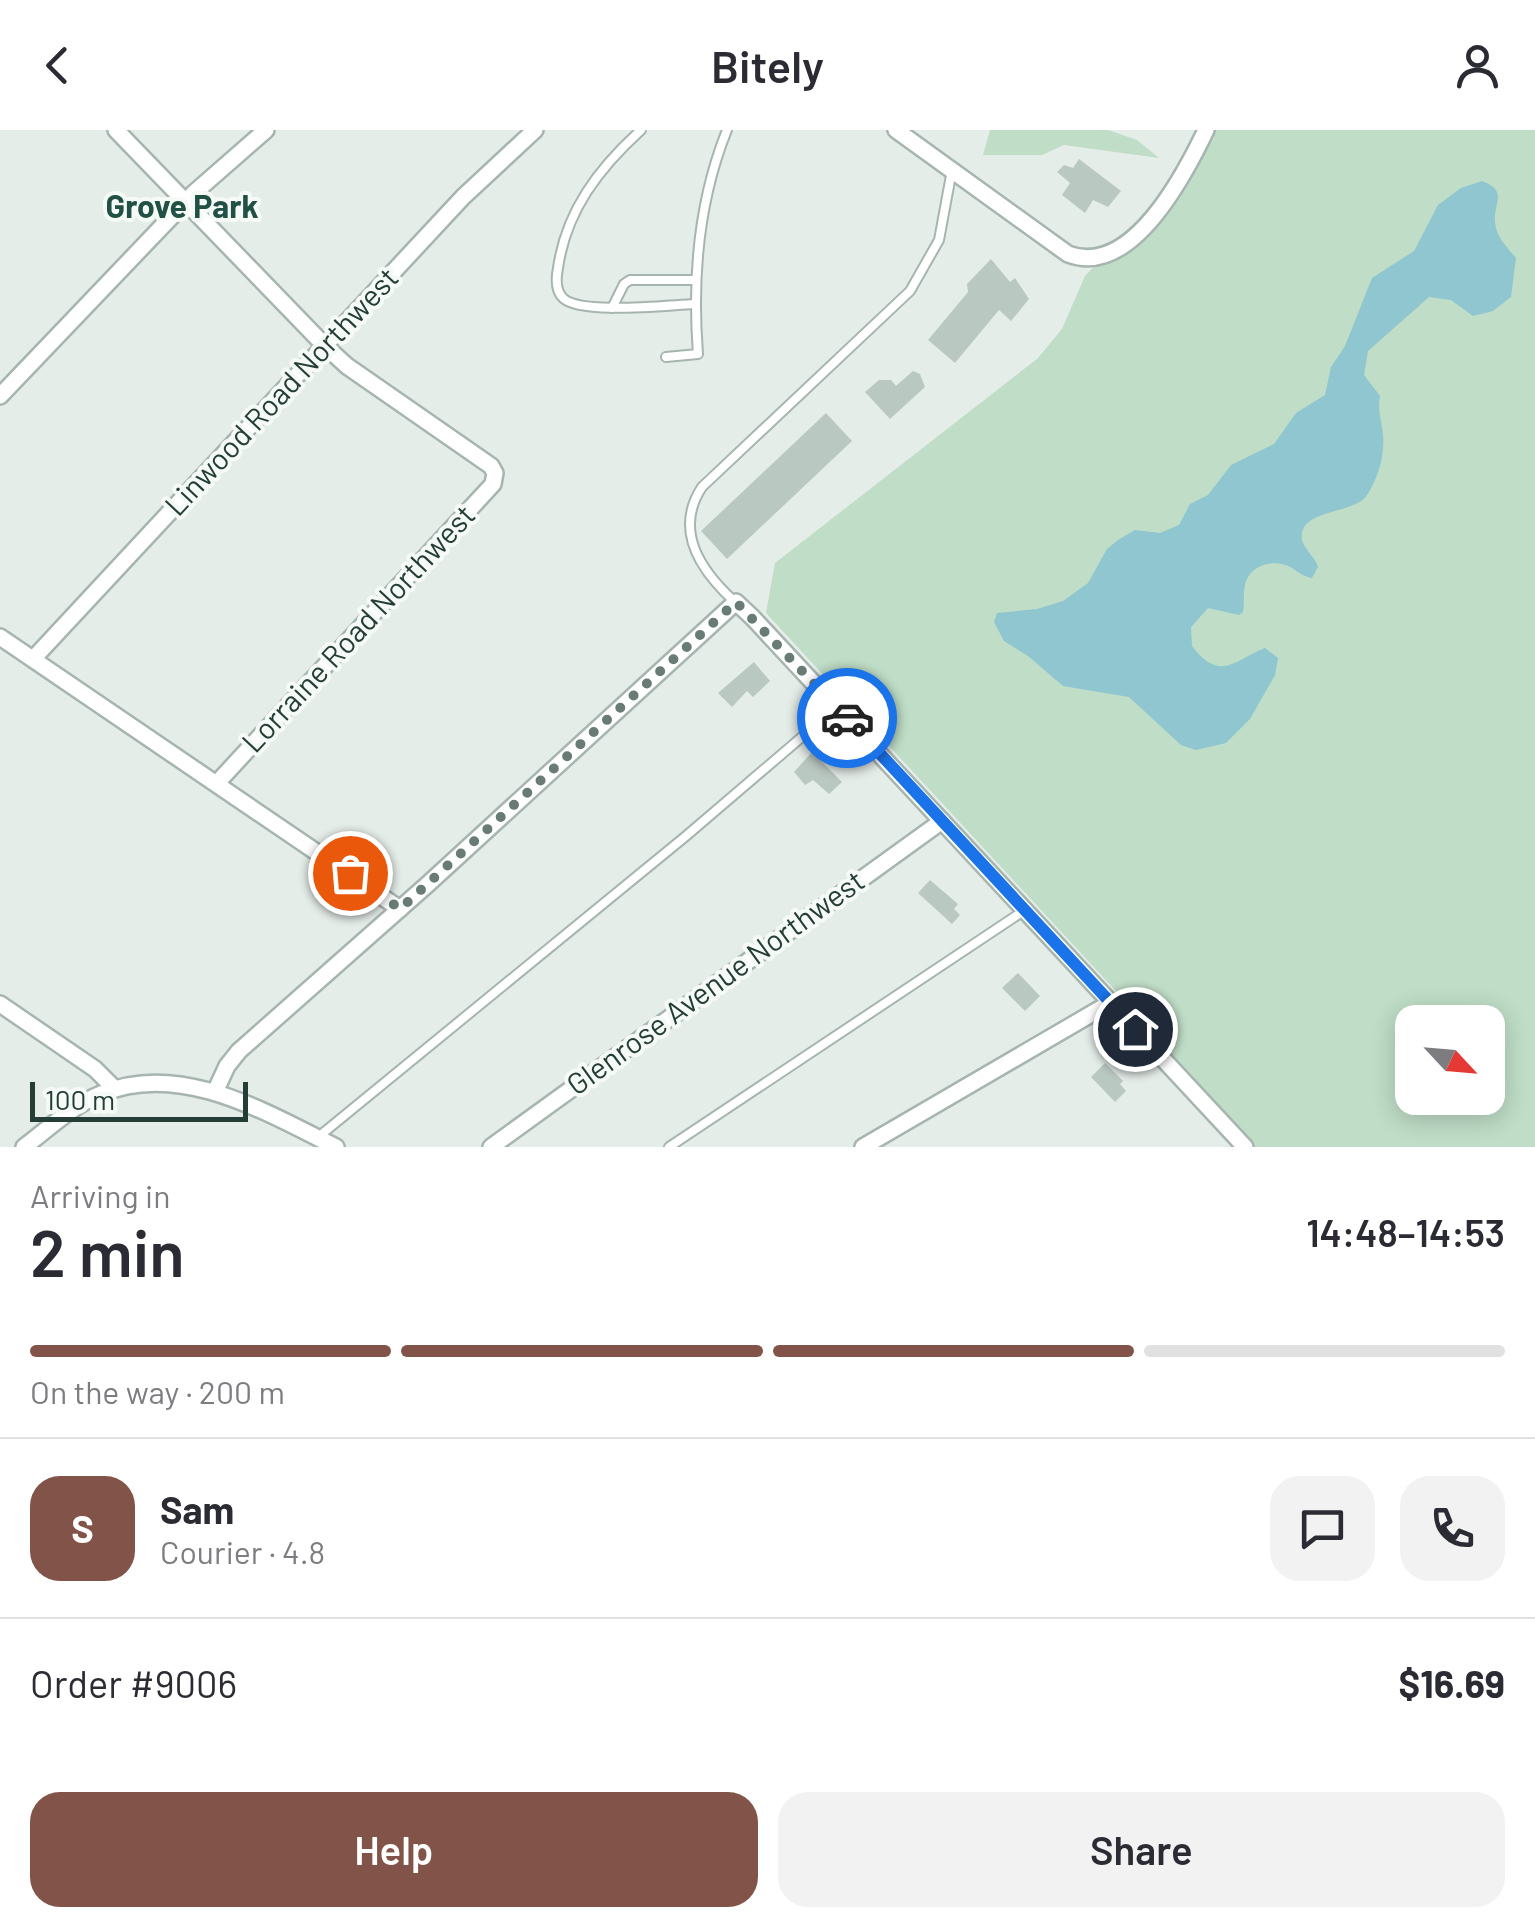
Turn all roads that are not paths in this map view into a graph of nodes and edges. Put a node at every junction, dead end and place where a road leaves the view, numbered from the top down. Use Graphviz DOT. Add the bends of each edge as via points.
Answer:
graph roads {
  1 [pos="116,130"];
  2 [pos="266,130"];
  3 [pos="535,130"];
  4 [pos="640,130"];
  5 [pos="727,130"];
  6 [pos="896,130"];
  7 [pos="1206,130"];
  8 [pos="952,170"];
  9 [pos="186,201"];
  10 [pos="696,280"];
  11 [pos="694,304"];
  12 [pos="612,308"];
  13 [pos="324,346"];
  14 [pos="666,357"];
  15 [pos="0,396"];
  16 [pos="736,602"];
  17 [pos="0,637"];
  18 [pos="33,659"];
  19 [pos="837,707"];
  20 [pos="217,784"];
  21 [pos="942,821"];
  22 [pos="400,909"];
  23 [pos="1025,910"];
  24 [pos="1110,1002"];
  25 [pos="0,1004"];
  26 [pos="116,1088"];
  27 [pos="215,1092"];
  28 [pos="318,1138"];
  29 [pos="24,1147"];
  30 [pos="336,1147"];
  31 [pos="491,1147"];
  32 [pos="668,1147"];
  33 [pos="862,1147"];
  34 [pos="1245,1147"];
  1 -- 9 [label="street"];
  2 -- 9 [label="street"];
  3 -- 13 [label="street, Linwood Road Northwest"];
  4 -- 12 [label="lane" via="593,181 560,249 560,294"];
  5 -- 10 [label="lane" via="706,192"];
  6 -- 8 [label="street"];
  7 -- 8 [label="street" via="1158,211 1127,242 1088,259 1068,254"];
  8 -- 16 [label="lane" via="939,240 910,291 694,499 690,541 711,578"];
  9 -- 13 [label="street"];
  9 -- 15 [label="street"];
  10 -- 11 [label="lane"];
  10 -- 12 [label="lane" via="630,280"];
  11 -- 12 [label="lane"];
  11 -- 14 [label="lane" via="698,354"];
  13 -- 18 [label="street, Linwood Road Northwest"];
  13 -- 20 [label="street, Lorraine Road Northwest" via="491,466 493,484"];
  16 -- 19 [label="street"];
  16 -- 22 [label="street"];
  17 -- 18 [label="street"];
  18 -- 20 [label="street"];
  19 -- 21 [label="street"];
  19 -- 28 [label="lane"];
  20 -- 22 [label="street"];
  21 -- 23 [label="street"];
  21 -- 31 [label="street, Glenrose Avenue Northwest"];
  22 -- 27 [label="street" via="238,1052"];
  23 -- 24 [label="street"];
  23 -- 32 [label="lane"];
  24 -- 33 [label="street"];
  24 -- 34 [label="street"];
  25 -- 26 [label="street"];
  26 -- 27 [label="street" via="172,1085"];
  26 -- 29 [label="street"];
  27 -- 28 [label="street"];
  28 -- 30 [label="street"];
}
